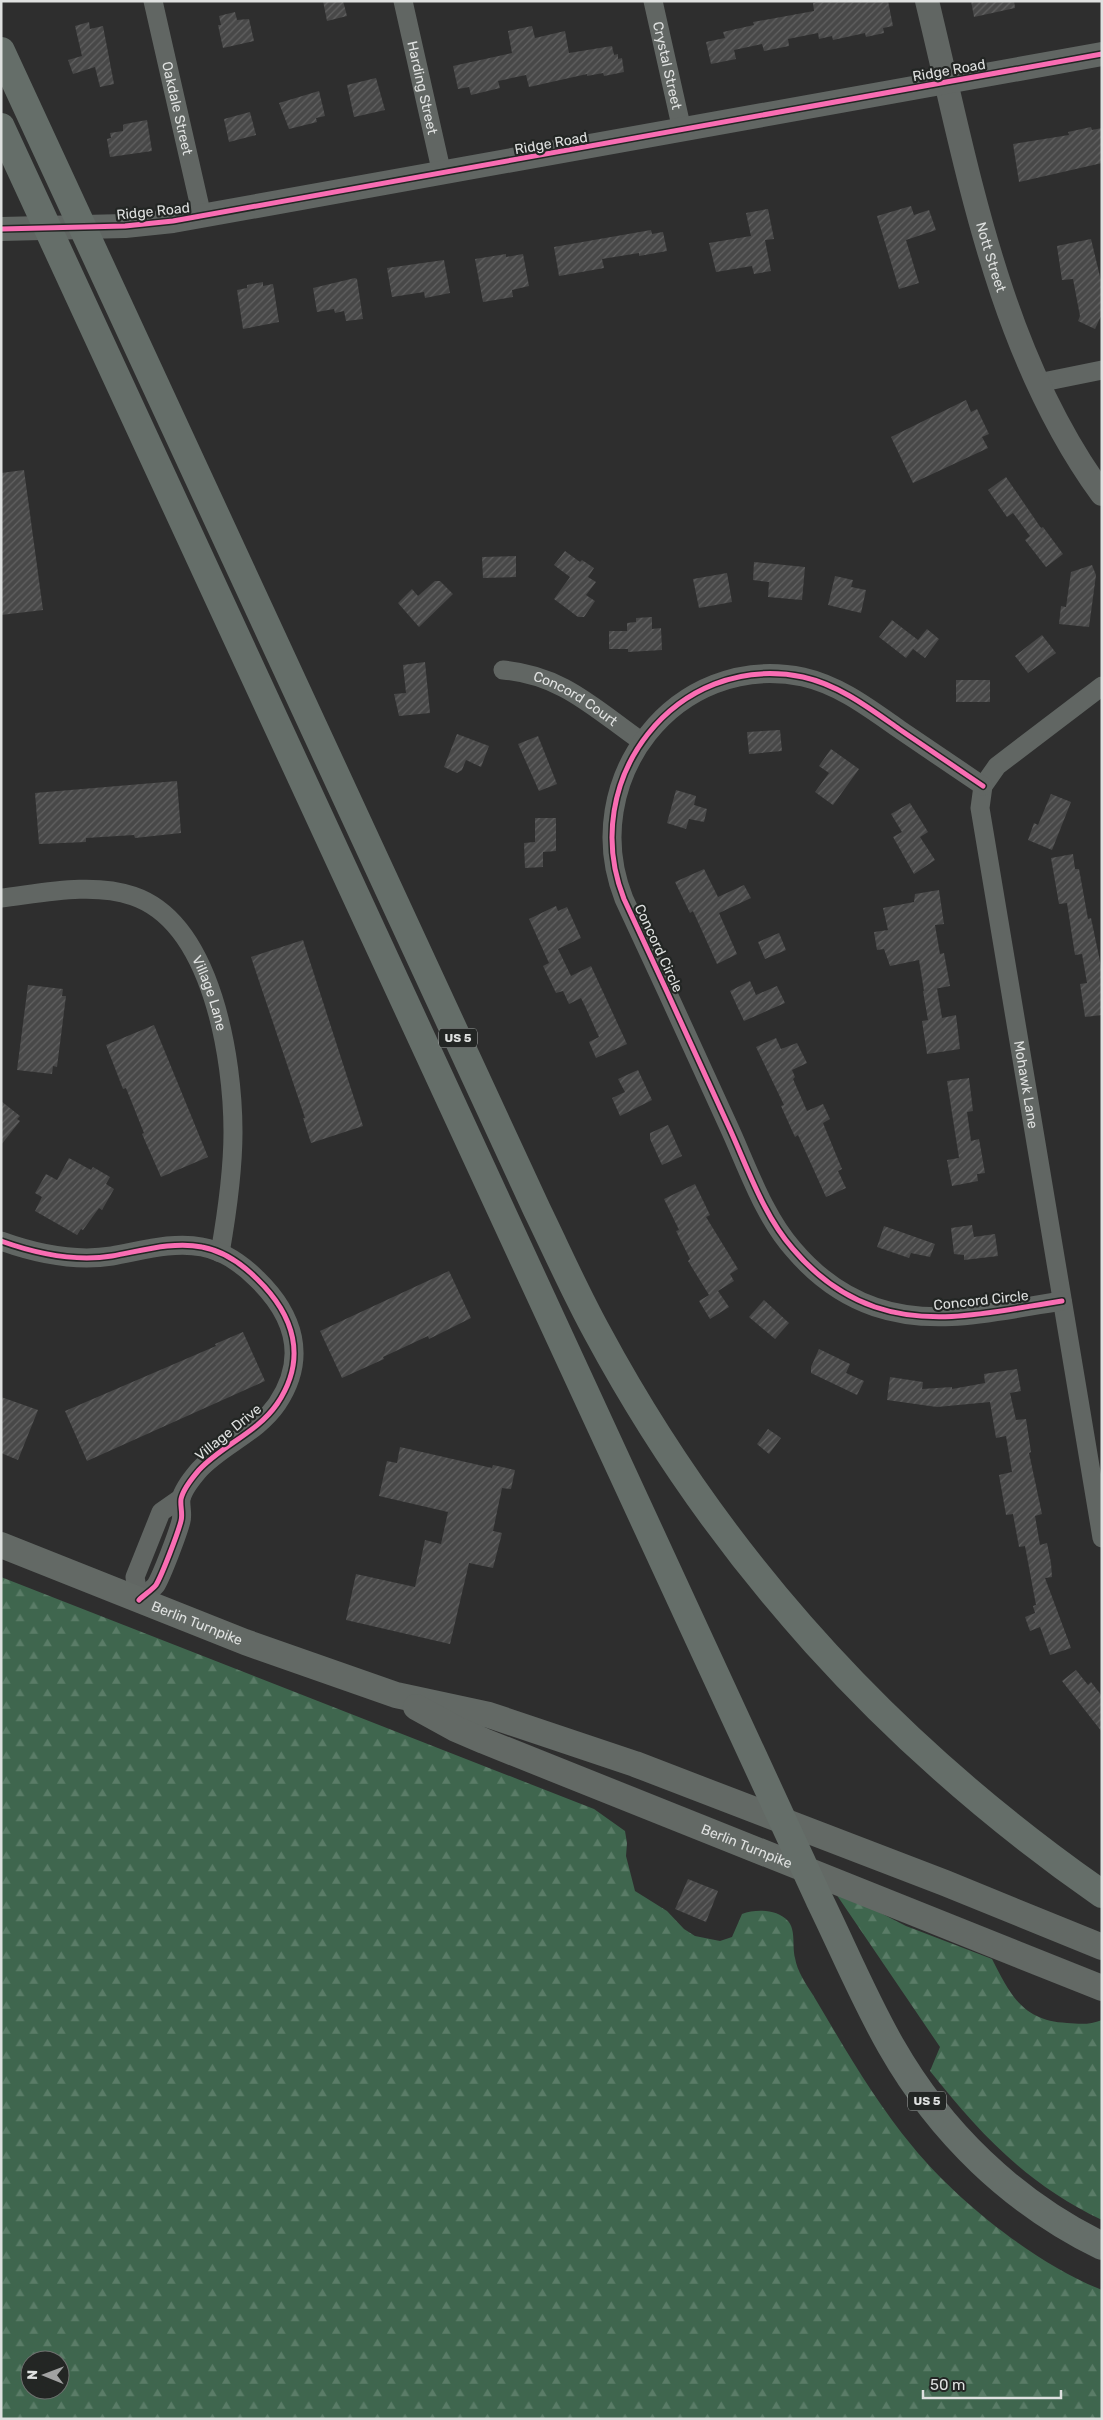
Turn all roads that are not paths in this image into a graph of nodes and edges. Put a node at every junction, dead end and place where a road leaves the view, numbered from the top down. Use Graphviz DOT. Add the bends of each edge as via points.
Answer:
graph roads {
  1 [pos="153,1"];
  2 [pos="403,1"];
  3 [pos="653,1"];
  4 [pos="927,1"];
  5 [pos="1,51"];
  6 [pos="1102,54"];
  7 [pos="947,82"];
  8 [pos="1,127"];
  9 [pos="682,130"];
  10 [pos="442,174"];
  11 [pos="202,216"];
  12 [pos="1,229"];
  13 [pos="1102,370"];
  14 [pos="1038,383"];
  15 [pos="1102,494"];
  16 [pos="503,670"];
  17 [pos="1102,686"];
  18 [pos="640,741"];
  19 [pos="983,786"];
  20 [pos="1,898"];
  21 [pos="1,1240"];
  22 [pos="220,1253"];
  23 [pos="1062,1301"];
  24 [pos="1102,1538"];
  25 [pos="1,1545"];
  26 [pos="139,1600"];
  27 [pos="396,1695"];
  28 [pos="1102,1894"];
  29 [pos="1102,1947"];
  30 [pos="1102,1988"];
  31 [pos="1102,2246"];
  1 -- 11 [label="street, Oakdale Street"];
  2 -- 10 [label="street, Harding Street"];
  3 -- 9 [label="street, Crystal Street"];
  4 -- 7 [label="street, Nott Street"];
  5 -- 28 [label="highway, US 5" via="541,1218 613,1361 723,1530 835,1665 882,1714 961,1787"];
  6 -- 7 [label="street, Ridge Road"];
  7 -- 9 [label="street, Ridge Road"];
  7 -- 14 [label="street, Nott Street" via="1003,297"];
  8 -- 31 [label="highway, US 5" via="819,1899 891,2046 948,2128 973,2154 1024,2199"];
  9 -- 10 [label="street, Ridge Road"];
  10 -- 11 [label="street, Ridge Road"];
  11 -- 12 [label="street, Ridge Road" via="158,224"];
  13 -- 14 [label="street"];
  14 -- 15 [label="street, Nott Street" via="1063,434"];
  16 -- 18 [label="street, Concord Court" via="540,676 559,684"];
  17 -- 19 [label="street" via="1006,759 993,770"];
  18 -- 19 [label="street, Concord Circle" via="671,711 713,685 753,676 787,675 822,683 848,695"];
  18 -- 23 [label="street, Concord Circle" via="625,773 614,815 612,845 617,880 752,1178 786,1241 837,1289 887,1311 924,1317 955,1316"];
  19 -- 23 [label="street, Mohawk Lane" via="981,817"];
  20 -- 22 [label="street, Village Lane" via="83,890 128,894 145,901 162,914 192,949 212,996 229,1074 232,1163 230,1197"];
  21 -- 22 [label="street, Village Drive" via="34,1252 67,1258 110,1256 180,1246 201,1247"];
  22 -- 26 [label="street, Village Drive" via="246,1269 278,1303 290,1326 294,1359 283,1394 269,1414 205,1464 181,1498 162,1512 136,1577"];
  23 -- 24 [label="street, Mohawk Lane"];
  25 -- 26 [label="main road, Berlin Turnpike"];
  26 -- 27 [label="main road, Berlin Turnpike" via="245,1642"];
  27 -- 29 [label="main road, Berlin Turnpike" via="489,1715 635,1764"];
  27 -- 30 [label="main road, Berlin Turnpike" via="484,1741"];
}
